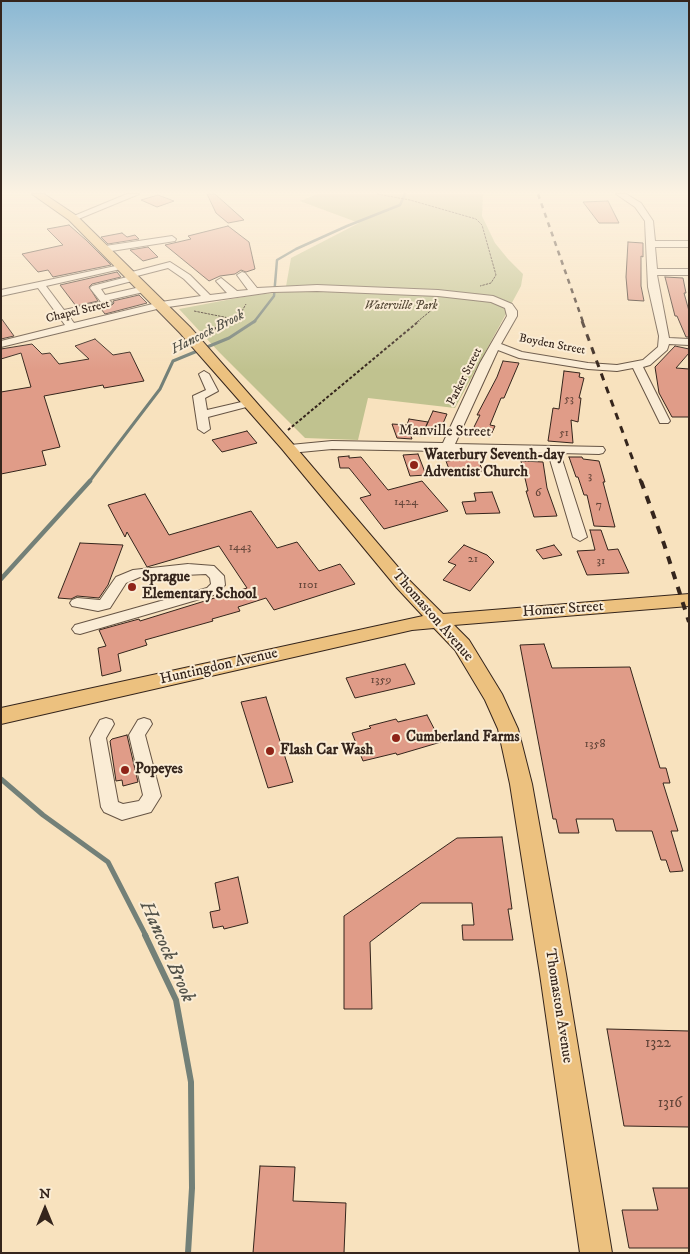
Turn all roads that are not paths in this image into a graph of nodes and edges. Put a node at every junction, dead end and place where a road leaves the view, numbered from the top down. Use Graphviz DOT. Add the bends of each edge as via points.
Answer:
graph roads {
  1 [pos="109,253"];
  2 [pos="651,253"];
  3 [pos="122,266"];
  4 [pos="156,269"];
  5 [pos="652,272"];
  6 [pos="689,272"];
  7 [pos="242,275"];
  8 [pos="132,277"];
  9 [pos="164,278"];
  10 [pos="222,281"];
  11 [pos="40,284"];
  12 [pos="145,289"];
  13 [pos="254,291"];
  14 [pos="1,293"];
  15 [pos="234,294"];
  16 [pos="103,298"];
  17 [pos="208,298"];
  18 [pos="161,305"];
  19 [pos="62,314"];
  20 [pos="72,327"];
  21 [pos="665,341"];
  22 [pos="689,342"];
  23 [pos="1,344"];
  24 [pos="496,346"];
  25 [pos="637,366"];
  26 [pos="204,374"];
  27 [pos="250,403"];
  28 [pos="201,415"];
  29 [pos="664,421"];
  30 [pos="204,428"];
  31 [pos="447,448"];
  32 [pos="290,449"];
  33 [pos="553,450"];
  34 [pos="599,450"];
  35 [pos="580,537"];
  36 [pos="689,600"];
  37 [pos="78,603"];
  38 [pos="438,620"];
  39 [pos="80,629"];
  40 [pos="1,716"];
  41 [pos="106,724"];
  42 [pos="144,724"];
  43 [pos="596,1253"];
  1 -- 3 [label="main road, Thomaston Avenue"];
  2 -- 5 [label="street"];
  3 -- 8 [label="main road, Thomaston Avenue"];
  3 -- 11 [label="street"];
  4 -- 8 [label="street"];
  4 -- 9 [label="street"];
  4 -- 17 [label="street" via="170,265"];
  5 -- 6 [label="street"];
  5 -- 21 [label="street"];
  7 -- 13 [label="street"];
  8 -- 12 [label="main road, Thomaston Avenue"];
  8 -- 16 [label="street" via="95,288"];
  10 -- 15 [label="street"];
  11 -- 14 [label="street"];
  11 -- 19 [label="street"];
  12 -- 16 [label="street"];
  12 -- 18 [label="main road, Thomaston Avenue"];
  13 -- 15 [label="street, Boyden Street"];
  13 -- 24 [label="street, Boyden Street" via="286,288 467,295 498,300 512,311"];
  15 -- 17 [label="street, Boyden Street"];
  16 -- 19 [label="street" via="107,303"];
  17 -- 18 [label="street, Boyden Street"];
  18 -- 20 [label="street, Chapel Street"];
  18 -- 27 [label="main road, Thomaston Avenue" via="199,343"];
  19 -- 20 [label="street"];
  20 -- 23 [label="street, Chapel Street"];
  21 -- 22 [label="street"];
  21 -- 25 [label="street, Boyden Street" via="653,359"];
  24 -- 25 [label="street, Boyden Street" via="568,364 610,368"];
  24 -- 31 [label="street, Parker Street" via="485,363"];
  25 -- 29 [label="street"];
  26 -- 28 [label="street" via="212,391 199,396"];
  27 -- 28 [label="street"];
  27 -- 32 [label="main road, Thomaston Avenue"];
  28 -- 30 [label="street"];
  31 -- 32 [label="street, Manville Street" via="326,445"];
  31 -- 33 [label="street, Manville Street"];
  32 -- 38 [label="main road, Thomaston Avenue" via="403,584"];
  33 -- 34 [label="street, Manville Street"];
  33 -- 35 [label="street"];
  36 -- 38 [label="main road, Homer Street"];
  37 -- 39 [label="street" via="105,604 122,580 138,573 209,569 217,576 218,585 212,591"];
  38 -- 40 [label="main road, Huntingdon Avenue"];
  38 -- 43 [label="main road, Thomaston Avenue" via="462,645 489,687 505,720 514,750"];
  41 -- 42 [label="street" via="98,738 108,796 122,801 141,797 149,786 137,735"];
}
